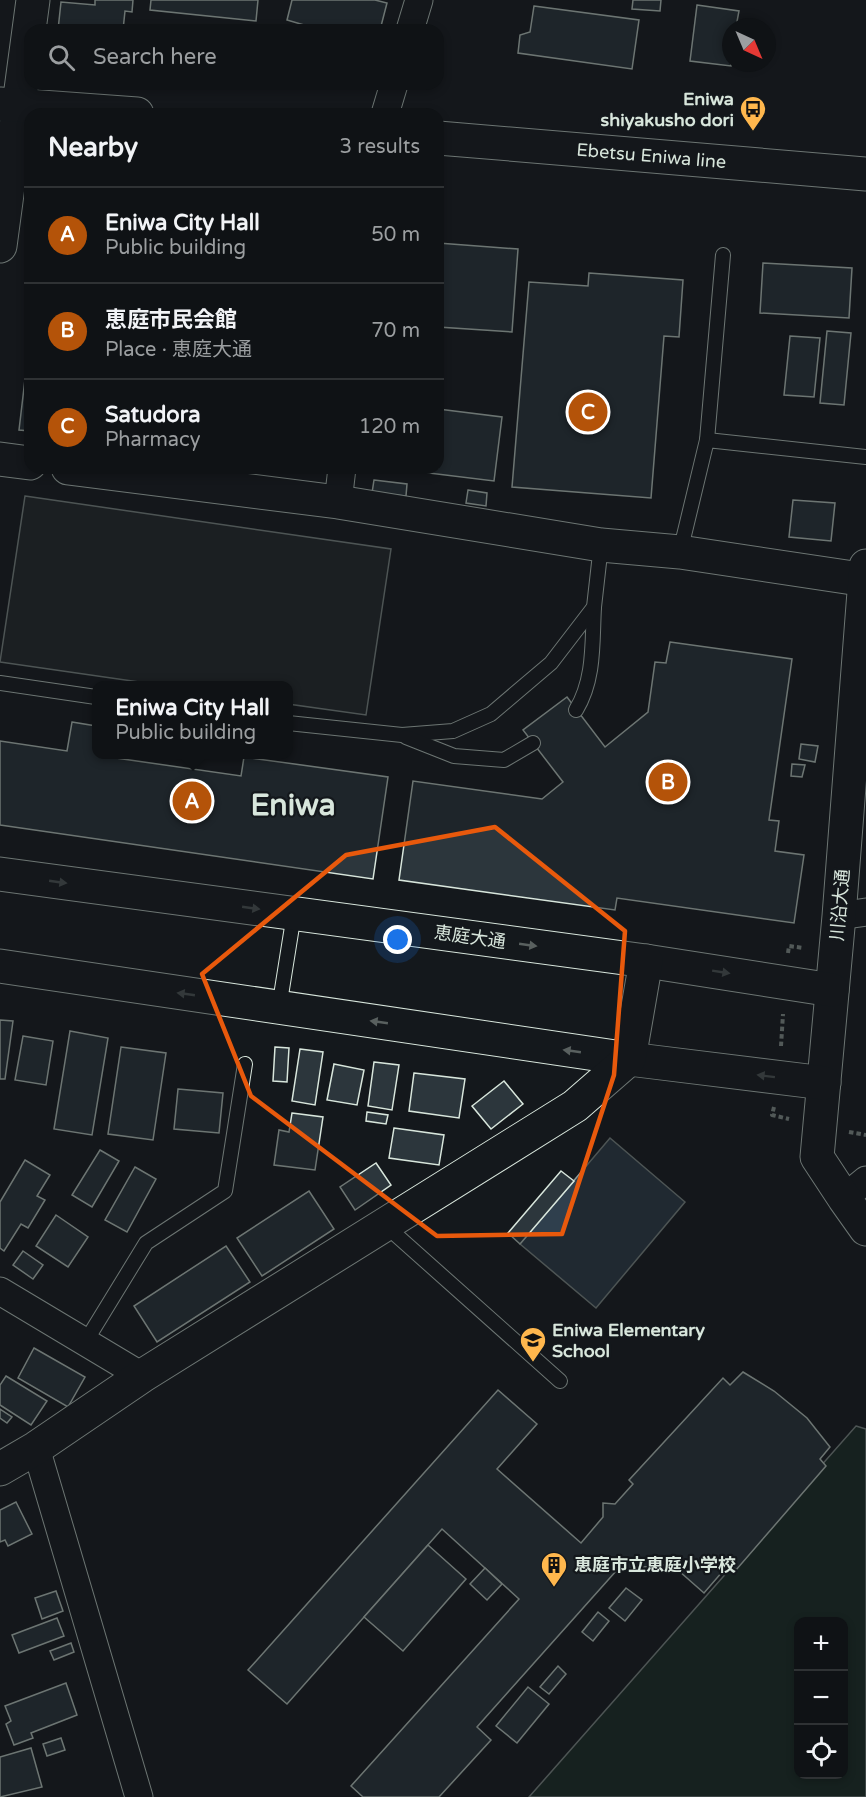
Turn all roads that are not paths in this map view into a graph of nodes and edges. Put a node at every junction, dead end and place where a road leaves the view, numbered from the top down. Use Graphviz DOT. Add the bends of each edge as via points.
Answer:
graph roads {
  1 [pos="33,0"];
  2 [pos="419,0"];
  3 [pos="28,24"];
  4 [pos="412,24"];
  5 [pos="24,41"];
  6 [pos="392,90"];
  7 [pos="10,104"];
  8 [pos="61,108"];
  9 [pos="387,108"];
  10 [pos="444,139"];
  11 [pos="866,174"];
  12 [pos="0,246"];
  13 [pos="723,255"];
  14 [pos="707,440"];
  15 [pos="866,457"];
  16 [pos="0,459"];
  17 [pos="24,462"];
  18 [pos="116,474"];
  19 [pos="341,474"];
  20 [pos="338,502"];
  21 [pos="601,545"];
  22 [pos="680,552"];
  23 [pos="865,575"];
  24 [pos="594,607"];
  25 [pos="0,683"];
  26 [pos="92,696"];
  27 [pos="576,710"];
  28 [pos="293,724"];
  29 [pos="402,735"];
  30 [pos="533,743"];
  31 [pos="0,874"];
  32 [pos="294,914"];
  33 [pos="853,914"];
  34 [pos="646,961"];
  35 [pos="0,966"];
  36 [pos="832,990"];
  37 [pos="279,1008"];
  38 [pos="629,1059"];
  39 [pos="245,1064"];
  40 [pos="824,1083"];
  41 [pos="855,1189"];
  42 [pos="385,1225"];
  43 [pos="866,1229"];
  44 [pos="0,1291"];
  45 [pos="86,1341"];
  46 [pos="142,1376"];
  47 [pos="560,1381"];
  48 [pos="36,1448"];
  49 [pos="0,1469"];
  50 [pos="139,1797"];
  1 -- 3 [label="street"];
  2 -- 4 [label="street"];
  5 -- 7 [label="street"];
  6 -- 9 [label="street"];
  7 -- 8 [label="street"];
  7 -- 12 [label="street"];
  10 -- 11 [label="street, Ebetsu Eniwa line"];
  13 -- 14 [label="lane"];
  14 -- 15 [label="lane"];
  14 -- 22 [label="lane"];
  16 -- 17 [label="street"];
  18 -- 20 [label="street"];
  19 -- 20 [label="street"];
  20 -- 21 [label="street"];
  21 -- 22 [label="street"];
  21 -- 24 [label="lane"];
  22 -- 23 [label="street"];
  23 -- 33 [label="street, 川沿大通"];
  24 -- 27 [label="lane" via="591,666 584,697"];
  24 -- 29 [label="lane" via="551,663 491,714 453,731"];
  25 -- 26 [label="lane"];
  28 -- 29 [label="lane"];
  29 -- 30 [label="lane" via="454,756 504,760"];
  31 -- 32 [label="street, 恵庭大通, one-way"];
  32 -- 34 [label="street, 恵庭大通, one-way"];
  32 -- 37 [label="lane"];
  33 -- 36 [label="street, 川沿大通"];
  34 -- 36 [label="street, 恵庭大通, one-way"];
  34 -- 38 [label="street"];
  37 -- 35 [label="street, one-way"];
  36 -- 40 [label="street, 川沿大通"];
  38 -- 37 [label="street, one-way"];
  40 -- 38 [label="street, one-way"];
  38 -- 42 [label="street" via="575,1106"];
  39 -- 45 [label="lane" via="225,1191 146,1243"];
  40 -- 41 [label="street, 川沿大通" via="817,1157"];
  41 -- 43 [label="street, 川沿大通"];
  42 -- 46 [label="street"];
  42 -- 47 [label="lane"];
  44 -- 45 [label="street"];
  45 -- 46 [label="street"];
  46 -- 48 [label="street"];
  48 -- 49 [label="street"];
  48 -- 50 [label="street"];
}
